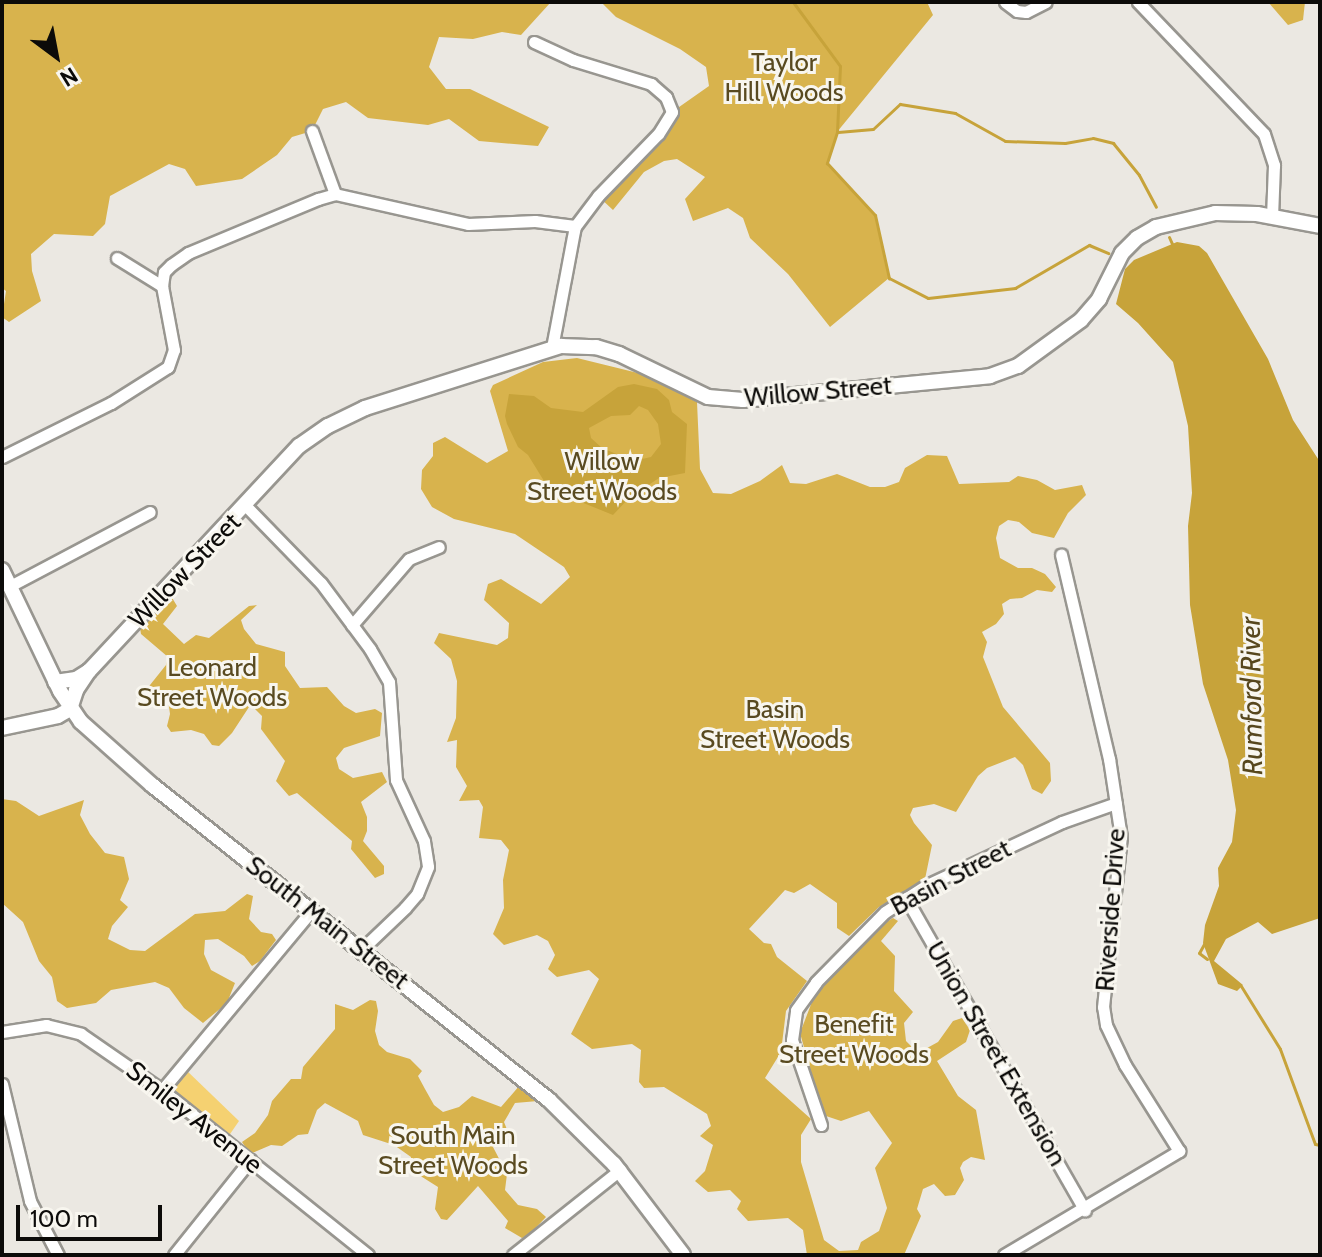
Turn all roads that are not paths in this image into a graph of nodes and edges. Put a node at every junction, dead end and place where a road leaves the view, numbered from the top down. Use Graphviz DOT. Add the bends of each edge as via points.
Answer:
graph roads {
  1 [pos="1005,2"];
  2 [pos="1046,2"];
  3 [pos="1138,2"];
  4 [pos="534,42"];
  5 [pos="312,131"];
  6 [pos="335,194"];
  7 [pos="1272,217"];
  8 [pos="575,226"];
  9 [pos="1320,226"];
  10 [pos="117,258"];
  11 [pos="162,286"];
  12 [pos="552,348"];
  13 [pos="2,457"];
  14 [pos="246,506"];
  15 [pos="150,512"];
  16 [pos="439,547"];
  17 [pos="1061,555"];
  18 [pos="2,570"];
  19 [pos="10,586"];
  20 [pos="352,625"];
  21 [pos="89,671"];
  22 [pos="55,682"];
  23 [pos="70,709"];
  24 [pos="2,728"];
  25 [pos="1116,803"];
  26 [pos="906,898"];
  27 [pos="312,910"];
  28 [pos="362,949"];
  29 [pos="2,1032"];
  30 [pos="2,1084"];
  31 [pos="162,1090"];
  32 [pos="821,1125"];
  33 [pos="250,1160"];
  34 [pos="620,1170"];
  35 [pos="1085,1210"];
  36 [pos="58,1255"];
  37 [pos="174,1255"];
  38 [pos="368,1255"];
  39 [pos="513,1255"];
  40 [pos="683,1255"];
  41 [pos="1004,1255"];
  1 -- 2 [label="street" via="1021,12"];
  3 -- 7 [label="street" via="1264,134 1274,165"];
  4 -- 8 [label="street" via="651,84 672,112"];
  5 -- 6 [label="street"];
  6 -- 8 [label="street" via="448,221"];
  6 -- 11 [label="street" via="188,253 164,272"];
  7 -- 9 [label="street, Willow Street"];
  7 -- 12 [label="street, Willow Street" via="1215,213 1146,232 1122,253 1099,299 1081,320 1018,366 990,376 743,400 708,397 596,347"];
  8 -- 12 [label="street"];
  10 -- 11 [label="street"];
  11 -- 13 [label="street" via="174,350 168,367 111,403"];
  12 -- 14 [label="street, Willow Street" via="343,417 299,446"];
  14 -- 20 [label="street" via="321,583"];
  14 -- 21 [label="street, Willow Street"];
  15 -- 19 [label="street"];
  16 -- 20 [label="street" via="409,559"];
  17 -- 25 [label="street, Riverside Drive"];
  18 -- 19 [label="street, South Main Street"];
  19 -- 22 [label="street, South Main Street"];
  20 -- 28 [label="street" via="389,682 396,780 428,853 417,894"];
  21 -- 22 [label="street"];
  21 -- 23 [label="street"];
  22 -- 23 [label="street, South Main Street"];
  23 -- 24 [label="street"];
  23 -- 27 [label="street, South Main Street" via="115,755"];
  25 -- 26 [label="street, Basin Street" via="1062,822"];
  25 -- 35 [label="street, Riverside Drive" via="1121,837 1103,1007 1108,1032 1125,1065 1179,1151"];
  26 -- 32 [label="street, Basin Street" via="867,928 796,1010 792,1040"];
  26 -- 35 [label="street, Union Street Extension"];
  27 -- 28 [label="street, South Main Street"];
  27 -- 31 [label="street"];
  28 -- 34 [label="street, South Main Street" via="529,1083"];
  29 -- 31 [label="street, Smiley Avenue" via="46,1025 81,1034"];
  30 -- 36 [label="street" via="30,1201"];
  31 -- 33 [label="street, Smiley Avenue"];
  33 -- 37 [label="street"];
  33 -- 38 [label="street, Smiley Avenue"];
  34 -- 39 [label="street"];
  34 -- 40 [label="street, South Main Street"];
  35 -- 41 [label="street"];
}
